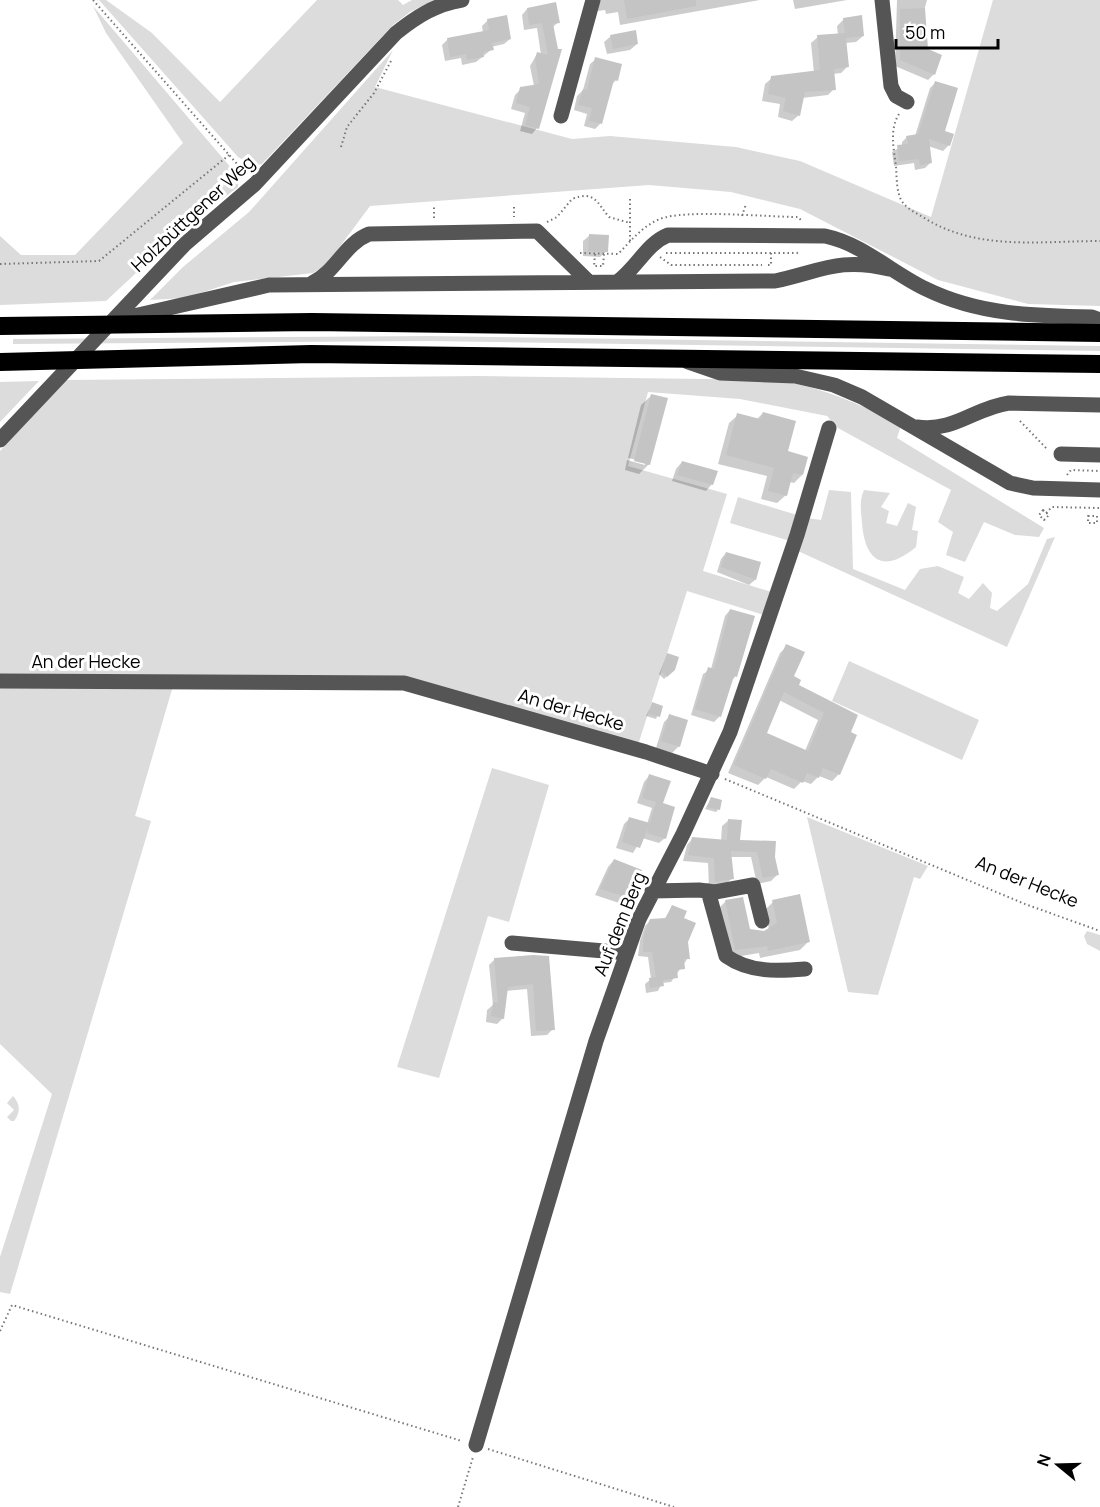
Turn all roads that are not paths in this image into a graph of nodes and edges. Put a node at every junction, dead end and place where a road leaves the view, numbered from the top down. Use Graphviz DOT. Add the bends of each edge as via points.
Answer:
graph roads {
  1 [pos="462,0"];
  2 [pos="593,0"];
  3 [pos="882,0"];
  4 [pos="907,102"];
  5 [pos="561,116"];
  6 [pos="889,269"];
  7 [pos="589,282"];
  8 [pos="617,282"];
  9 [pos="310,284"];
  10 [pos="1100,320"];
  11 [pos="95,324"];
  12 [pos="0,326"];
  13 [pos="1100,333"];
  14 [pos="670,357"];
  15 [pos="0,362"];
  16 [pos="1100,364"];
  17 [pos="1100,405"];
  18 [pos="914,426"];
  19 [pos="829,428"];
  20 [pos="0,440"];
  21 [pos="1060,454"];
  22 [pos="1100,455"];
  23 [pos="1100,490"];
  24 [pos="0,681"];
  25 [pos="711,774"];
  26 [pos="652,891"];
  27 [pos="708,891"];
  28 [pos="762,921"];
  29 [pos="512,944"];
  30 [pos="627,952"];
  31 [pos="805,969"];
  32 [pos="476,1445"];
  1 -- 20 [label="street, Holzbüttgener Weg" via="434,8 396,33 255,184 162,267"];
  2 -- 5 [label="street"];
  3 -- 4 [label="street" via="891,86 896,96"];
  6 -- 8 [label="street" via="851,263 775,281"];
  6 -- 8 [label="street" via="850,243 825,236 675,234 660,238"];
  6 -- 10 [label="street" via="933,292 982,309"];
  7 -- 8 [label="street"];
  7 -- 9 [label="street"];
  7 -- 9 [label="street" via="537,231 377,232 360,237 331,271"];
  9 -- 11 [label="street" via="254,287"];
  11 -- 12 [label="highway"];
  11 -- 13 [label="highway" via="372,322"];
  14 -- 15 [label="highway" via="311,354"];
  14 -- 16 [label="highway"];
  14 -- 18 [label="street" via="720,373 795,376 834,385"];
  17 -- 18 [label="street" via="1009,403 943,427"];
  18 -- 23 [label="street" via="1010,483 1033,488"];
  19 -- 25 [label="street, Auf dem Berg" via="762,643"];
  21 -- 22 [label="street"];
  24 -- 25 [label="street, An der Hecke" via="404,683"];
  25 -- 26 [label="street, Auf dem Berg"];
  26 -- 27 [label="street"];
  26 -- 30 [label="street, Auf dem Berg"];
  27 -- 28 [label="street" via="753,885"];
  27 -- 31 [label="street" via="726,956 745,967 777,972"];
  29 -- 30 [label="street"];
  30 -- 32 [label="street, Auf dem Berg" via="589,1040"];
}
